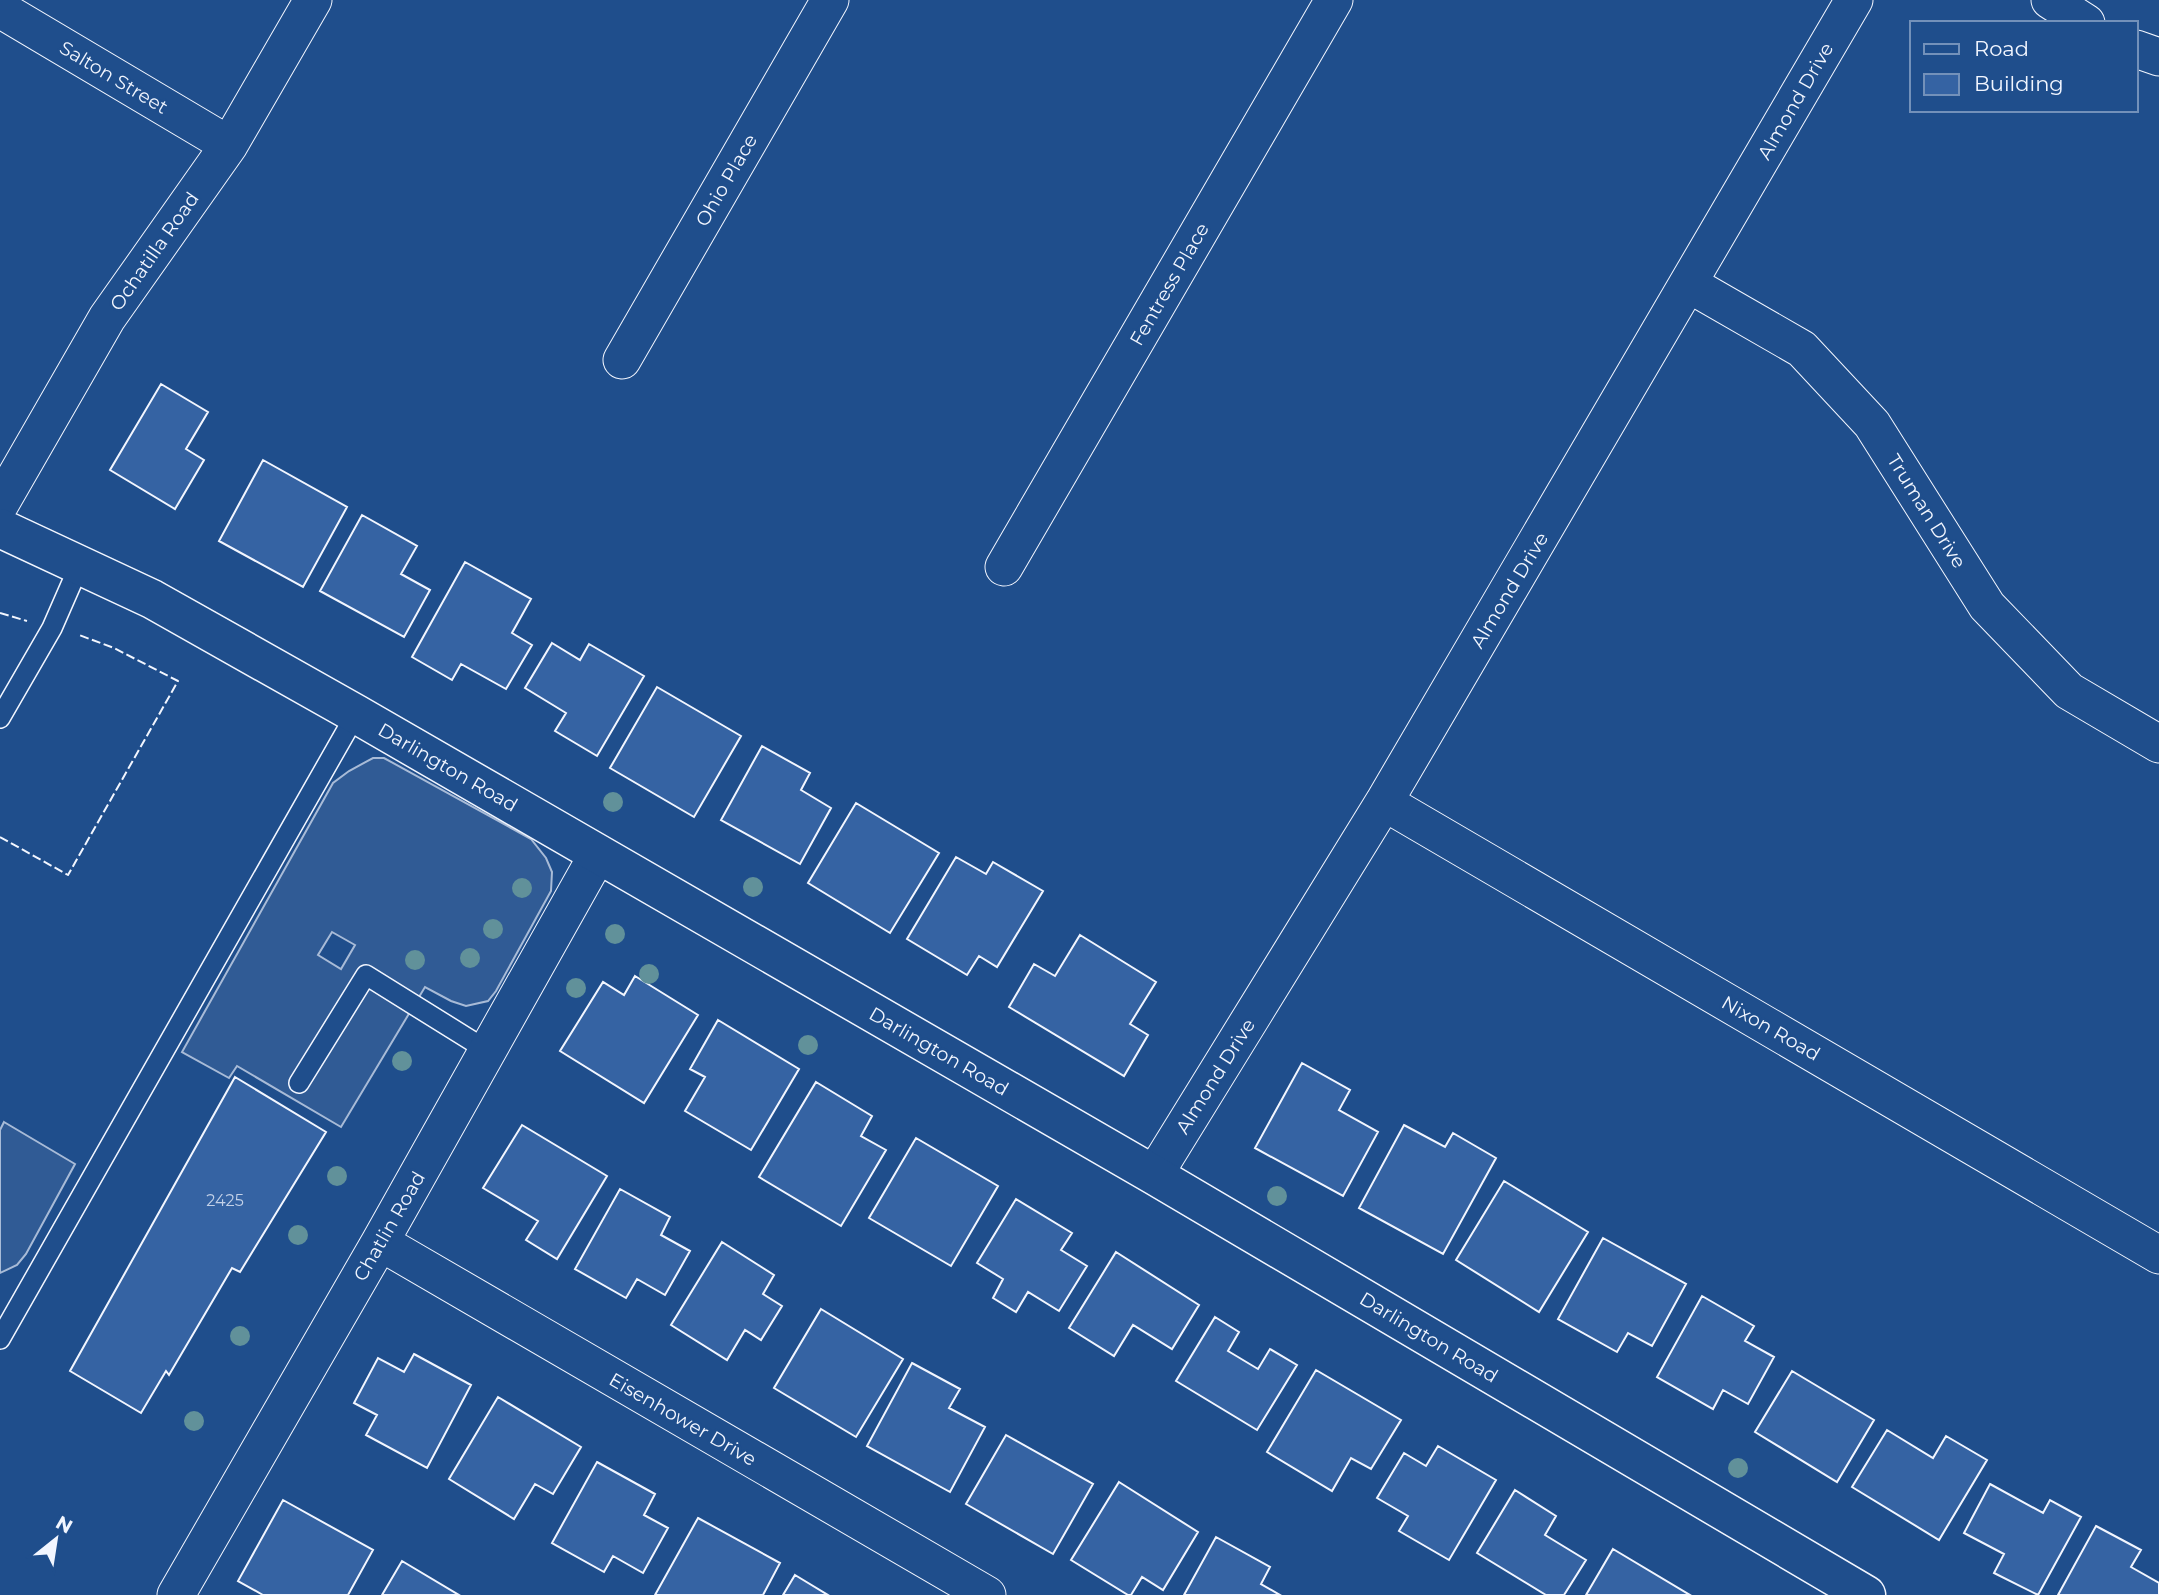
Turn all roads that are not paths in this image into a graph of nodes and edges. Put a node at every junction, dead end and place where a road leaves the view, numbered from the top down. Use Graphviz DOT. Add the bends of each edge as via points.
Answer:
graph roads {
  1 [pos="313,0"];
  2 [pos="830,0"];
  3 [pos="1334,0"];
  4 [pos="1854,0"];
  5 [pos="2050,0"];
  6 [pos="0,9"];
  7 [pos="2082,21"];
  8 [pos="2138,50"];
  9 [pos="2159,57"];
  10 [pos="229,145"];
  11 [pos="1689,284"];
  12 [pos="622,360"];
  13 [pos="0,504"];
  14 [pos="0,528"];
  15 [pos="80,564"];
  16 [pos="1004,567"];
  17 [pos="356,714"];
  18 [pos="0,718"];
  19 [pos="2159,744"];
  20 [pos="1384,802"];
  21 [pos="598,854"];
  22 [pos="488,1051"];
  23 [pos="299,1083"];
  24 [pos="1154,1175"];
  25 [pos="380,1242"];
  26 [pos="2159,1255"];
  27 [pos="0,1339"];
  28 [pos="176,1595"];
  29 [pos="987,1595"];
  30 [pos="1866,1595"];
  1 -- 10 [label="street, Ochatilla Road"];
  2 -- 12 [label="street, Ohio Place"];
  3 -- 16 [label="street, Fentress Place"];
  4 -- 11 [label="street, Almond Drive"];
  5 -- 7 [label="street"];
  6 -- 10 [label="street, Salton Street"];
  8 -- 9 [label="street"];
  10 -- 13 [label="street, Ochatilla Road" via="107,318"];
  11 -- 19 [label="street, Truman Drive" via="1802,349 1872,424 1987,606 2068,691"];
  11 -- 20 [label="street, Almond Drive"];
  14 -- 15 [label="street, Darlington Road"];
  15 -- 17 [label="street, Darlington Road" via="152,599"];
  15 -- 18 [label="lane" via="52,628"];
  17 -- 21 [label="street, Darlington Road"];
  17 -- 27 [label="lane"];
  20 -- 24 [label="street, Almond Drive"];
  20 -- 26 [label="street, Nixon Road"];
  21 -- 22 [label="street, Chatlin Road"];
  21 -- 24 [label="street, Darlington Road"];
  22 -- 23 [label="lane" via="366,975"];
  22 -- 25 [label="street, Chatlin Road"];
  24 -- 30 [label="street, Darlington Road"];
  25 -- 28 [label="street, Chatlin Road"];
  25 -- 29 [label="street, Eisenhower Drive"];
}
